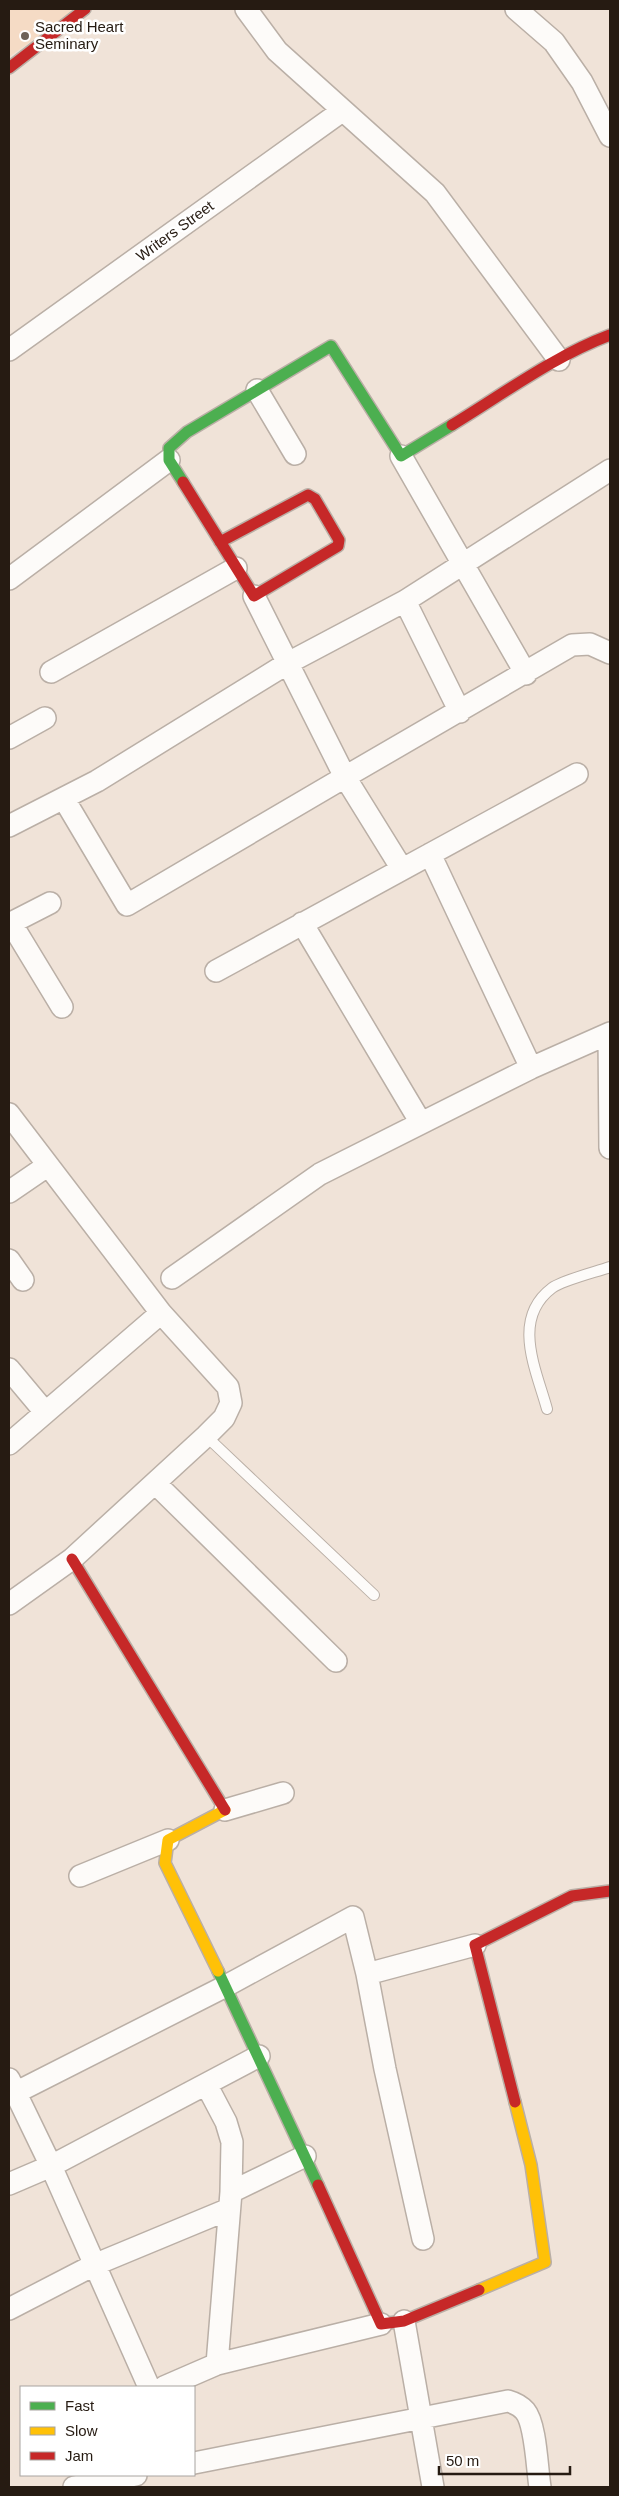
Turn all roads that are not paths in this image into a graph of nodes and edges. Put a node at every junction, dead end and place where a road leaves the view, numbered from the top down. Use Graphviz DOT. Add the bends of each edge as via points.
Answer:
graph roads {
  1 [pos="85,9"];
  2 [pos="246,9"];
  3 [pos="516,9"];
  4 [pos="9,68"];
  5 [pos="342,111"];
  6 [pos="610,136"];
  7 [pos="610,335"];
  8 [pos="9,350"];
  9 [pos="559,360"];
  10 [pos="257,390"];
  11 [pos="295,454"];
  12 [pos="401,456"];
  13 [pos="169,460"];
  14 [pos="610,470"];
  15 [pos="220,542"];
  16 [pos="462,563"];
  17 [pos="236,568"];
  18 [pos="9,578"];
  19 [pos="254,596"];
  20 [pos="405,601"];
  21 [pos="610,653"];
  22 [pos="288,663"];
  23 [pos="51,672"];
  24 [pos="526,674"];
  25 [pos="460,712"];
  26 [pos="45,718"];
  27 [pos="9,738"];
  28 [pos="577,774"];
  29 [pos="345,777"];
  30 [pos="64,799"];
  31 [pos="9,826"];
  32 [pos="430,854"];
  33 [pos="402,869"];
  34 [pos="50,903"];
  35 [pos="302,923"];
  36 [pos="10,924"];
  37 [pos="216,971"];
  38 [pos="62,1007"];
  39 [pos="610,1034"];
  40 [pos="531,1068"];
  41 [pos="9,1114"];
  42 [pos="421,1123"];
  43 [pos="610,1141"];
  44 [pos="47,1166"];
  45 [pos="9,1192"];
  46 [pos="9,1260"];
  47 [pos="610,1267"];
  48 [pos="172,1278"];
  49 [pos="23,1280"];
  50 [pos="161,1313"];
  51 [pos="9,1369"];
  52 [pos="547,1409"];
  53 [pos="45,1412"];
  54 [pos="206,1436"];
  55 [pos="9,1444"];
  56 [pos="155,1483"];
  57 [pos="72,1559"];
  58 [pos="374,1595"];
  59 [pos="9,1604"];
  60 [pos="336,1660"];
  61 [pos="283,1793"];
  62 [pos="225,1810"];
  63 [pos="168,1840"];
  64 [pos="80,1876"];
  65 [pos="610,1891"];
  66 [pos="475,1945"];
  67 [pos="367,1974"];
  68 [pos="224,1987"];
  69 [pos="259,2056"];
  70 [pos="206,2084"];
  71 [pos="12,2086"];
  72 [pos="305,2156"];
  73 [pos="51,2166"];
  74 [pos="9,2184"];
  75 [pos="230,2200"];
  76 [pos="423,2239"];
  77 [pos="94,2265"];
  78 [pos="9,2309"];
  79 [pos="404,2321"];
  80 [pos="381,2324"];
  81 [pos="217,2364"];
  82 [pos="148,2386"];
  83 [pos="166,2386"];
  84 [pos="420,2418"];
  85 [pos="195,2463"];
  86 [pos="80,2476"];
  87 [pos="131,2476"];
  88 [pos="70,2487"];
  89 [pos="74,2487"];
  90 [pos="433,2487"];
  91 [pos="540,2487"];
  1 -- 4 [label="street"];
  2 -- 5 [label="street" via="278,51"];
  3 -- 6 [label="street" via="554,42 582,82"];
  5 -- 8 [label="street, Writers Street"];
  5 -- 9 [label="street" via="434,193"];
  7 -- 9 [label="street"];
  9 -- 12 [label="street"];
  10 -- 11 [label="street"];
  10 -- 12 [label="street" via="331,346"];
  10 -- 13 [label="street" via="187,432 169,448"];
  12 -- 16 [label="street"];
  13 -- 15 [label="street"];
  13 -- 18 [label="street"];
  14 -- 16 [label="street" via="596,482"];
  15 -- 17 [label="street"];
  15 -- 19 [label="street" via="305,496 315,499 339,540 338,546"];
  16 -- 20 [label="street"];
  16 -- 24 [label="street"];
  17 -- 19 [label="street"];
  17 -- 23 [label="street"];
  19 -- 22 [label="street"];
  20 -- 22 [label="street"];
  20 -- 25 [label="street"];
  21 -- 24 [label="street" via="590,644 572,645"];
  22 -- 29 [label="street"];
  22 -- 30 [label="street"];
  24 -- 25 [label="street"];
  25 -- 29 [label="street"];
  26 -- 27 [label="street"];
  28 -- 32 [label="street"];
  29 -- 30 [label="street" via="127,905"];
  29 -- 33 [label="street"];
  30 -- 31 [label="street"];
  32 -- 33 [label="street"];
  32 -- 40 [label="street"];
  33 -- 35 [label="street"];
  34 -- 36 [label="street"];
  35 -- 37 [label="street"];
  35 -- 42 [label="street"];
  36 -- 38 [label="street"];
  39 -- 40 [label="street"];
  39 -- 43 [label="street"];
  40 -- 42 [label="street"];
  41 -- 44 [label="street"];
  42 -- 48 [label="street" via="320,1174"];
  44 -- 45 [label="street"];
  44 -- 50 [label="street"];
  46 -- 49 [label="street"];
  47 -- 52 [label="lane" via="553,1287 538,1304 530,1321 528,1341"];
  50 -- 53 [label="street"];
  50 -- 54 [label="street" via="228,1387 231,1403 224,1418"];
  51 -- 53 [label="street"];
  53 -- 55 [label="street"];
  54 -- 56 [label="street"];
  54 -- 58 [label="lane"];
  56 -- 57 [label="street"];
  56 -- 60 [label="street"];
  57 -- 59 [label="street"];
  57 -- 62 [label="street"];
  61 -- 62 [label="street"];
  62 -- 63 [label="street"];
  63 -- 64 [label="street"];
  63 -- 68 [label="street" via="165,1864"];
  65 -- 66 [label="street" via="572,1896"];
  66 -- 67 [label="street"];
  66 -- 79 [label="street" via="530,2165 545,2262"];
  67 -- 68 [label="street" via="353,1917"];
  67 -- 76 [label="street"];
  68 -- 69 [label="street"];
  68 -- 71 [label="street"];
  69 -- 70 [label="street"];
  69 -- 72 [label="street"];
  70 -- 73 [label="street"];
  70 -- 75 [label="street" via="226,2122 232,2142"];
  71 -- 73 [label="street"];
  72 -- 75 [label="street"];
  72 -- 80 [label="street"];
  73 -- 74 [label="street"];
  73 -- 77 [label="street"];
  75 -- 77 [label="street"];
  75 -- 81 [label="street"];
  77 -- 78 [label="street"];
  77 -- 82 [label="street"];
  79 -- 80 [label="street"];
  79 -- 84 [label="street"];
  80 -- 81 [label="street"];
  81 -- 83 [label="street"];
  84 -- 85 [label="street"];
  84 -- 90 [label="street"];
  84 -- 91 [label="street" via="508,2401 517,2404 526,2412 530,2422"];
  86 -- 88 [label="street"];
  87 -- 89 [label="street"];
}
